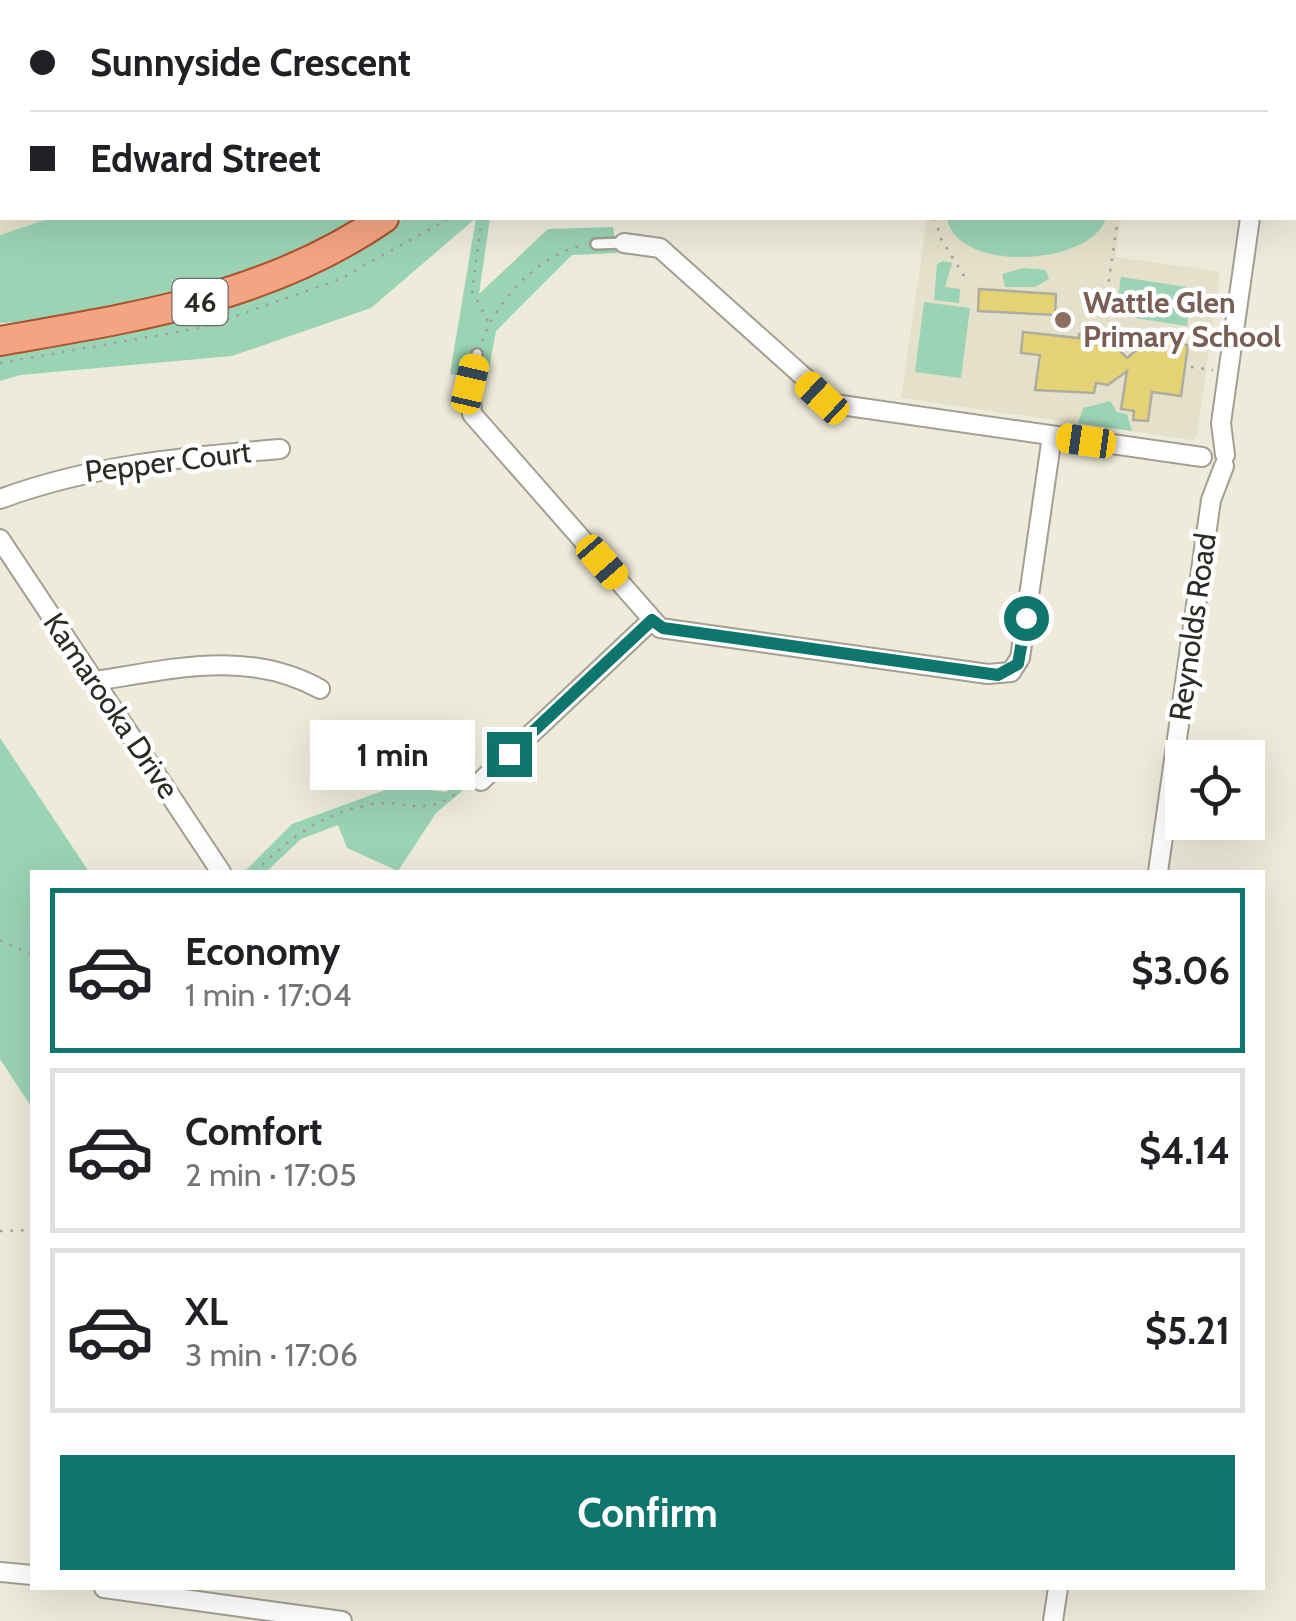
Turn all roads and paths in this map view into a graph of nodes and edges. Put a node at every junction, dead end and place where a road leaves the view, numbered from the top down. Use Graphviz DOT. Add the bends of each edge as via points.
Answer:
graph roads {
  1 [pos="381,220"];
  2 [pos="482,220"];
  3 [pos="937,220"];
  4 [pos="1118,220"];
  5 [pos="1250,220"];
  6 [pos="624,243"];
  7 [pos="596,244"];
  8 [pos="966,279"];
  9 [pos="1098,310"];
  10 [pos="488,323"];
  11 [pos="0,341"];
  12 [pos="477,354"];
  13 [pos="1190,367"];
  14 [pos="1214,370"];
  15 [pos="470,384"];
  16 [pos="1052,436"];
  17 [pos="280,449"];
  18 [pos="1213,459"];
  19 [pos="0,498"];
  20 [pos="0,540"];
  21 [pos="652,620"];
  22 [pos="95,681"];
  23 [pos="320,690"];
  24 [pos="480,780"];
  25 [pos="220,870"];
  26 [pos="257,870"];
  27 [pos="1158,870"];
  28 [pos="0,940"];
  29 [pos="30,954"];
  30 [pos="30,1230"];
  31 [pos="0,1231"];
  32 [pos="0,1572"];
  33 [pos="30,1576"];
  34 [pos="118,1590"];
  35 [pos="1058,1590"];
  36 [pos="342,1621"];
  37 [pos="1053,1621"];
  1 -- 11 [label="main road, 46" via="320,258 254,287 170,310"];
  2 -- 10 [label="path" via="472,290"];
  3 -- 8 [label="path"];
  4 -- 9 [label="path"];
  5 -- 18 [label="street"];
  6 -- 7 [label="lane"];
  6 -- 16 [label="street" via="660,248 830,402"];
  7 -- 10 [label="path" via="546,260"];
  10 -- 12 [label="path"];
  12 -- 15 [label="lane"];
  13 -- 14 [label="path"];
  15 -- 21 [label="street" via="472,414"];
  16 -- 18 [label="street"];
  16 -- 21 [label="street" via="1022,651 1007,673 670,630"];
  17 -- 19 [label="street, Pepper Court" via="129,463"];
  18 -- 27 [label="street, Reynolds Road"];
  20 -- 22 [label="street, Kamarooka Drive"];
  21 -- 24 [label="street"];
  22 -- 23 [label="street" via="180,668 256,666 283,670"];
  22 -- 25 [label="street, Kamarooka Drive"];
  24 -- 26 [label="path" via="440,806 370,805 300,830"];
  28 -- 29 [label="path"];
  30 -- 31 [label="path"];
  32 -- 33 [label="street"];
  34 -- 36 [label="street"];
  35 -- 37 [label="street"];
}
